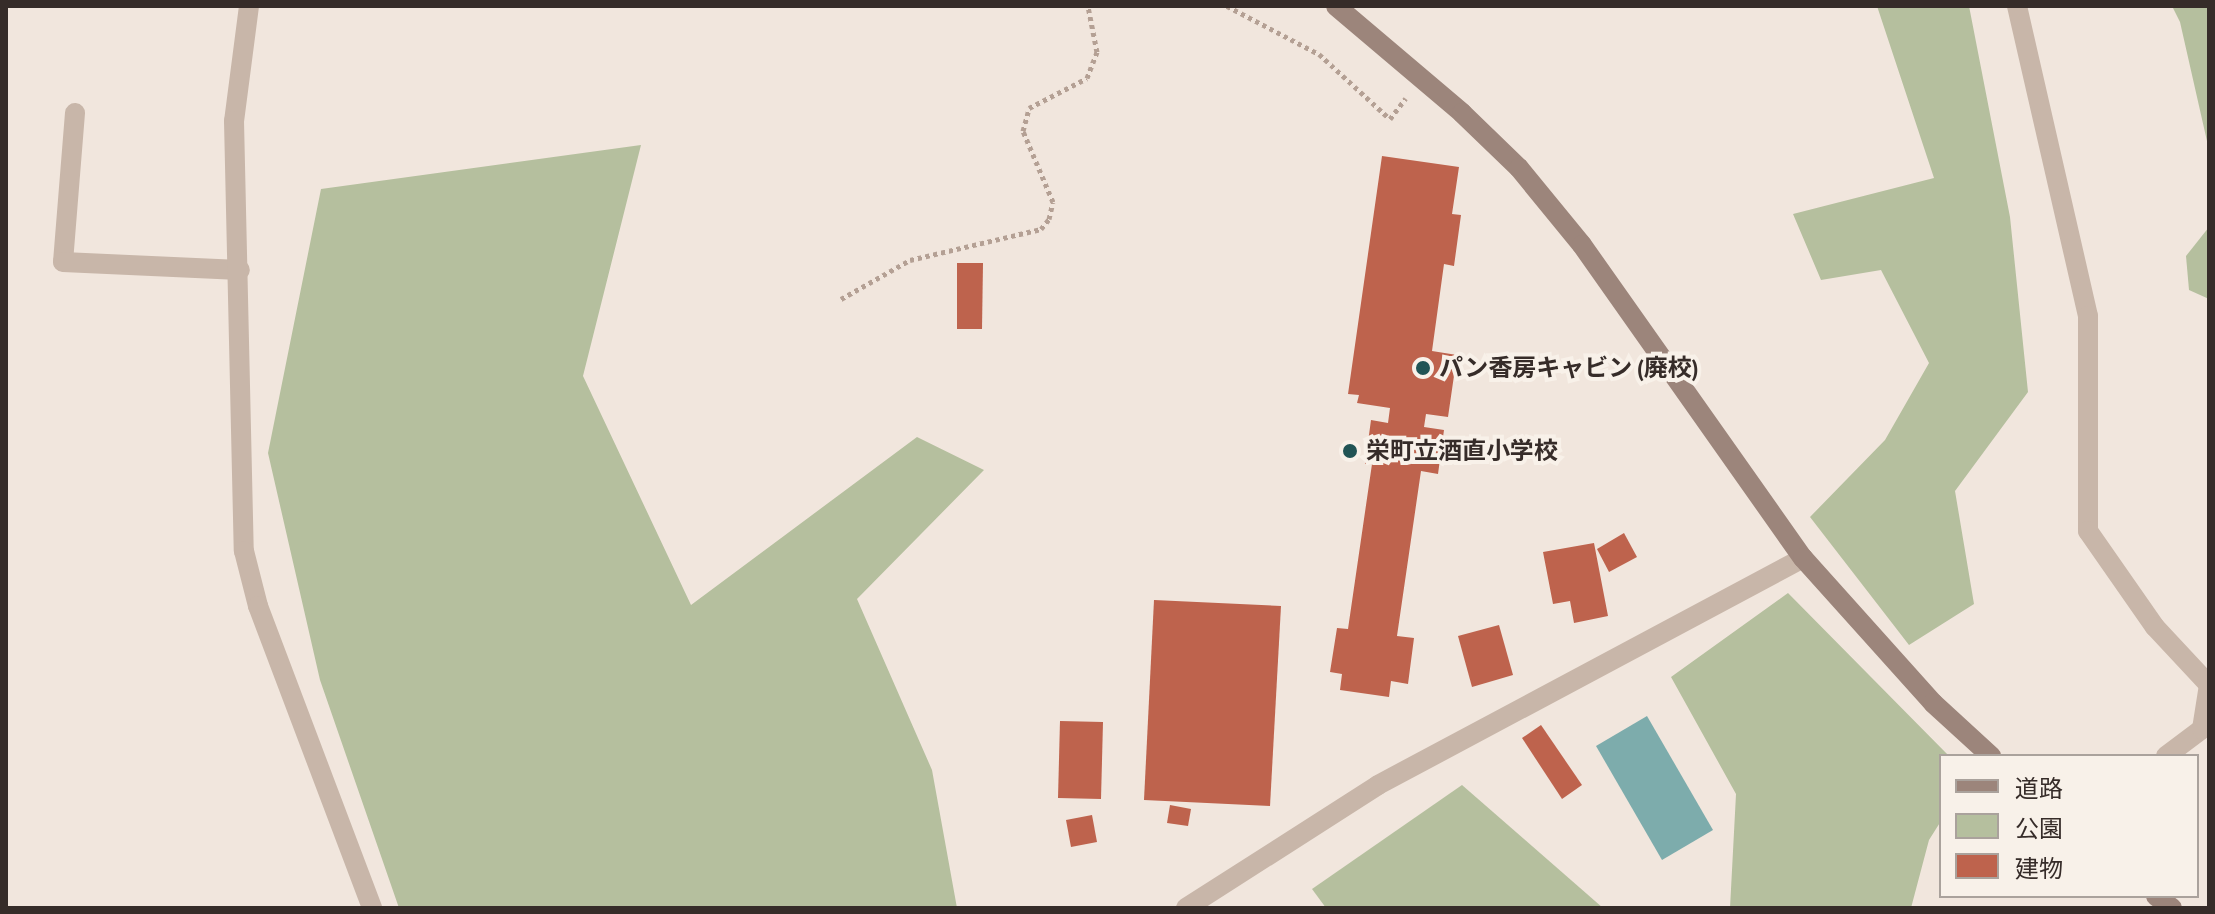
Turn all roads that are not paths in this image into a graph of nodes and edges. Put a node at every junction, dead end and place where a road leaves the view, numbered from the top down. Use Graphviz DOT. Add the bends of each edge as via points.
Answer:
graph roads {
  1 [pos="249,6"];
  2 [pos="1336,6"];
  3 [pos="2017,6"];
  4 [pos="75,113"];
  5 [pos="240,270"];
  6 [pos="1803,558"];
  7 [pos="2209,685"];
  8 [pos="1989,754"];
  9 [pos="2169,754"];
  10 [pos="372,908"];
  11 [pos="1186,908"];
  1 -- 5 [label="street" via="234,121"];
  2 -- 6 [label="street" via="1519,168 1582,245"];
  3 -- 7 [label="street" via="2088,316 2088,531 2155,627"];
  4 -- 5 [label="street" via="63,262"];
  5 -- 10 [label="street" via="244,551 258,606"];
  6 -- 8 [label="street" via="1933,703"];
  6 -- 11 [label="street" via="1378,785"];
  7 -- 9 [label="street" via="2202,729"];
}
